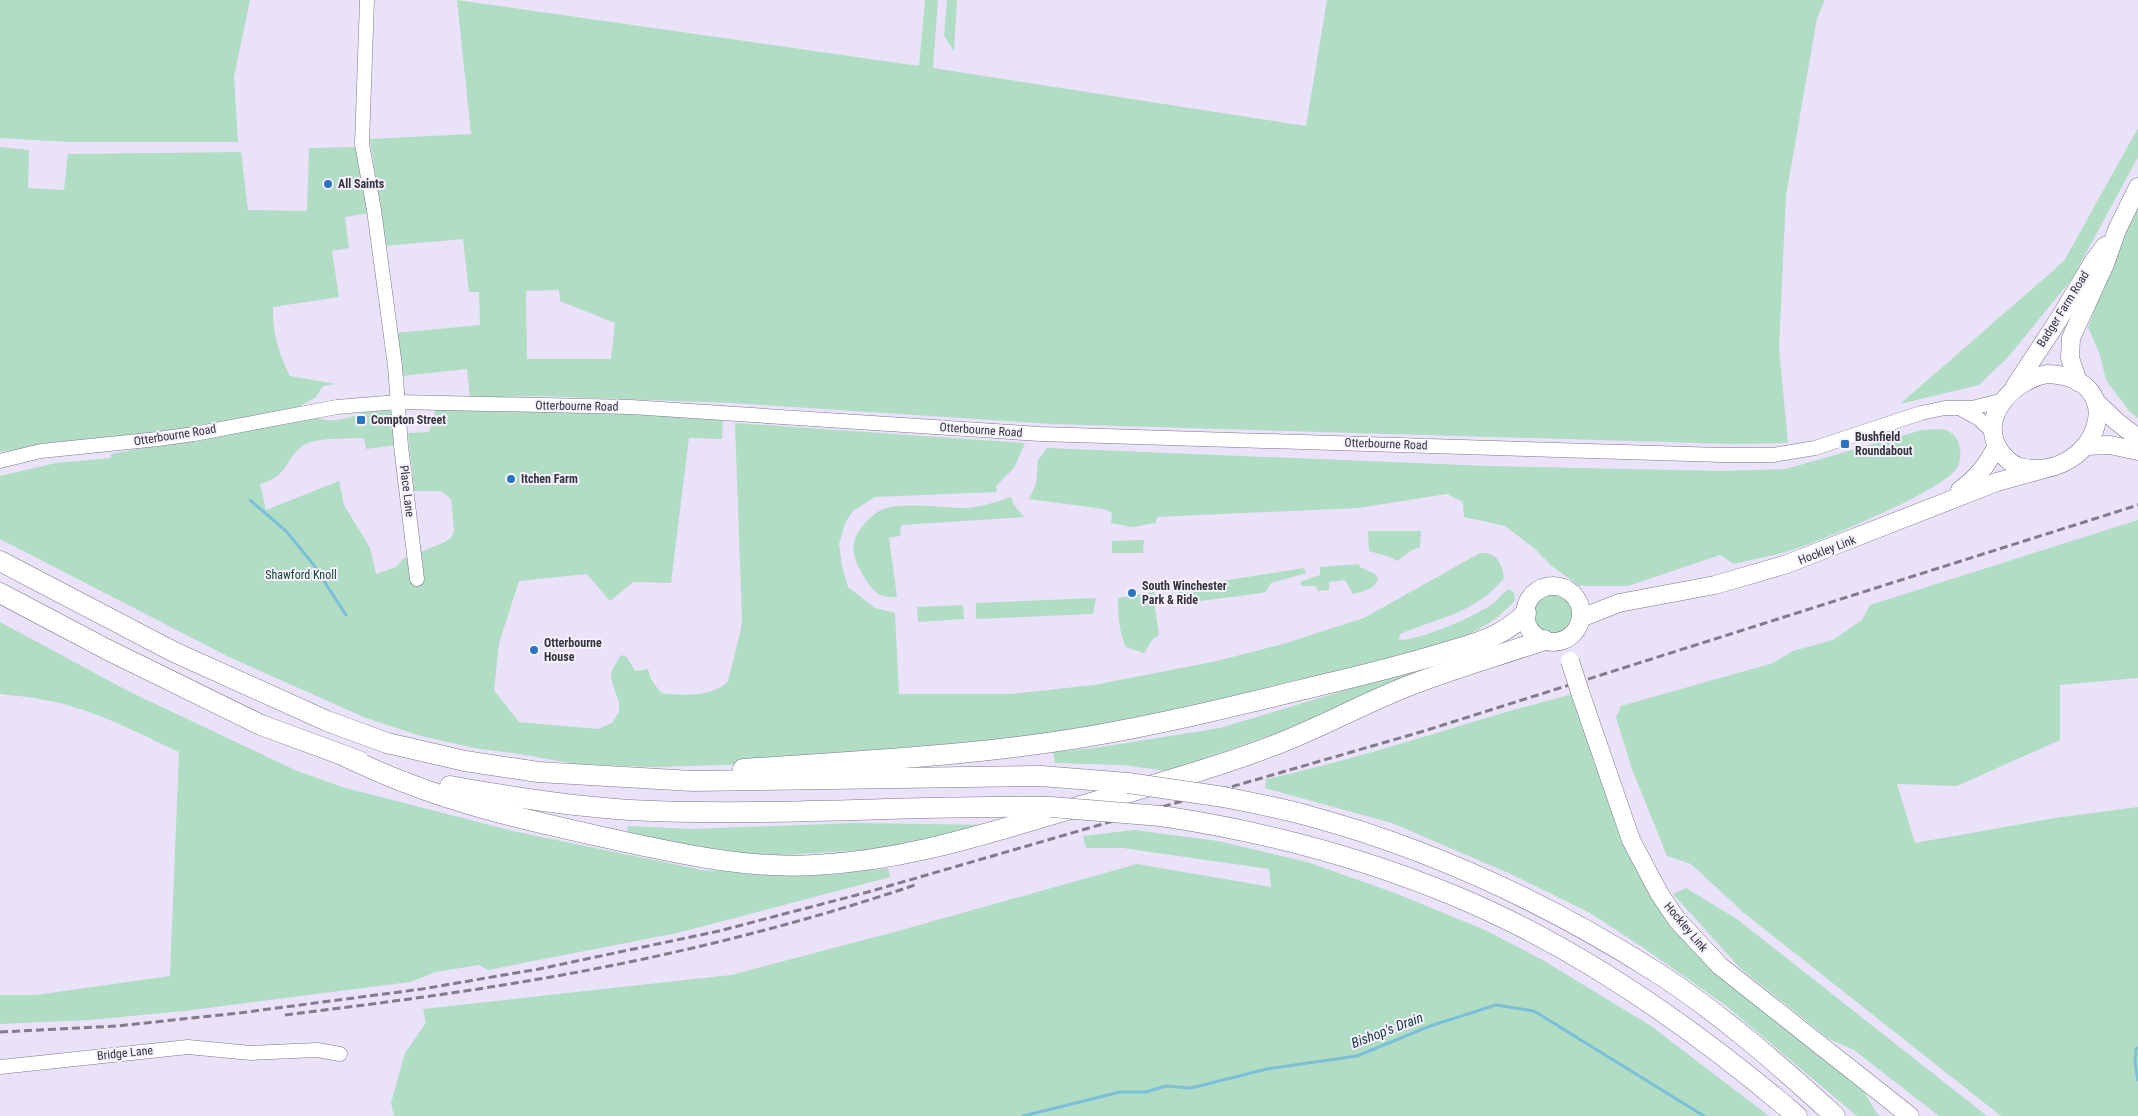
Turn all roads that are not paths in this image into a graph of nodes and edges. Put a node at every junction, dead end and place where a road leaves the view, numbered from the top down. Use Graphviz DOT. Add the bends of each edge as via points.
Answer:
graph roads {
  1 [pos="368,0"];
  2 [pos="2138,187"];
  3 [pos="2117,230"];
  4 [pos="2078,382"];
  5 [pos="2008,395"];
  6 [pos="398,402"];
  7 [pos="2096,402"];
  8 [pos="1962,409"];
  9 [pos="2138,438"];
  10 [pos="1995,440"];
  11 [pos="2086,446"];
  12 [pos="2138,451"];
  13 [pos="0,461"];
  14 [pos="2044,469"];
  15 [pos="1943,502"];
  16 [pos="0,561"];
  17 [pos="417,579"];
  18 [pos="1570,591"];
  19 [pos="0,593"];
  20 [pos="1619,603"];
  21 [pos="1526,613"];
  22 [pos="1581,618"];
  23 [pos="1572,634"];
  24 [pos="1547,641"];
  25 [pos="1570,661"];
  26 [pos="346,757"];
  27 [pos="628,778"];
  28 [pos="340,1054"];
  29 [pos="0,1067"];
  30 [pos="1797,1116"];
  31 [pos="1835,1116"];
  32 [pos="1910,1116"];
  1 -- 6 [label="street" via="362,144 374,210"];
  2 -- 3 [label="main road, Badger Farm Road"];
  3 -- 4 [label="main road, Badger Farm Road" via="2071,338 2070,358"];
  3 -- 5 [label="main road, Badger Farm Road"];
  4 -- 5 [label="main road" via="2068,376 2048,374 2032,378"];
  4 -- 7 [label="main road"];
  5 -- 8 [label="street, Otterbourne Road" via="1983,406"];
  5 -- 10 [label="main road" via="1996,411"];
  6 -- 8 [label="street, Otterbourne Road" via="631,407 1040,434 1722,455 1772,455 1815,448 1921,413 1945,408"];
  6 -- 13 [label="street, Otterbourne Road" via="337,407 158,439 41,451"];
  6 -- 17 [label="street, Place Lane"];
  7 -- 9 [label="main road"];
  7 -- 11 [label="main road" via="2097,423"];
  8 -- 10 [label="street" via="1979,419"];
  10 -- 14 [label="main road" via="2014,465"];
  10 -- 15 [label="main road, Hockley Link" via="1985,468"];
  11 -- 12 [label="main road" via="2110,445"];
  11 -- 14 [label="main road" via="2072,458"];
  14 -- 15 [label="main road, Hockley Link"];
  15 -- 20 [label="main road, Hockley Link" via="1787,564 1715,585"];
  16 -- 27 [label="highway" via="174,652 327,721 387,742 465,761 538,772"];
  18 -- 20 [label="main road, Hockley Link" via="1595,600"];
  18 -- 21 [label="main road" via="1557,586 1539,590 1530,600"];
  18 -- 22 [label="main road" via="1579,603"];
  19 -- 26 [label="highway" via="261,725"];
  20 -- 22 [label="main road, Hockley Link"];
  21 -- 24 [label="main road" via="1533,632"];
  21 -- 27 [label="highway" via="1505,631 1485,640 1394,668 1175,721 1084,737 946,753"];
  22 -- 23 [label="main road"];
  23 -- 24 [label="main road" via="1565,639"];
  23 -- 25 [label="main road, Hockley Link"];
  24 -- 25 [label="main road, Hockley Link"];
  24 -- 26 [label="highway" via="1443,672 1328,723 1202,770 938,847 892,858 841,864 736,864 700,858 516,817 406,783"];
  25 -- 32 [label="main road, Hockley Link, bridge" via="1631,840 1677,920 1720,966"];
  26 -- 30 [label="highway, bridge" via="448,786 631,810 1051,806 1221,825 1319,849 1418,882 1497,916 1581,960 1646,1001"];
  27 -- 31 [label="highway, bridge" via="775,781 1041,776 1128,783 1224,797 1308,816 1379,838 1452,866 1591,932 1713,1013"];
  28 -- 29 [label="street, Bridge Lane" via="316,1050 251,1053 188,1047"];
}
